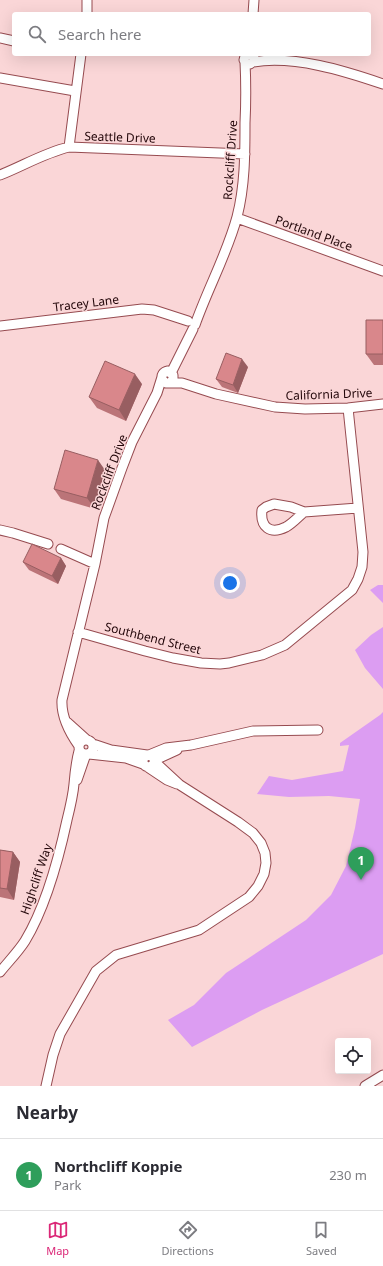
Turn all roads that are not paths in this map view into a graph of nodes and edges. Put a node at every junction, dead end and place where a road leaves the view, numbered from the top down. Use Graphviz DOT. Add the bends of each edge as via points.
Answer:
graph roads {
  1 [pos="87,0"];
  2 [pos="254,0"];
  3 [pos="87,12"];
  4 [pos="254,12"];
  5 [pos="0,38"];
  6 [pos="12,41"];
  7 [pos="81,56"];
  8 [pos="250,57"];
  9 [pos="0,78"];
  10 [pos="383,84"];
  11 [pos="75,91"];
  12 [pos="69,147"];
  13 [pos="245,154"];
  14 [pos="0,176"];
  15 [pos="237,218"];
  16 [pos="383,271"];
  17 [pos="190,325"];
  18 [pos="0,326"];
  19 [pos="168,377"];
  20 [pos="383,404"];
  21 [pos="348,408"];
  22 [pos="358,508"];
  23 [pos="304,512"];
  24 [pos="0,530"];
  25 [pos="48,544"];
  26 [pos="60,549"];
  27 [pos="95,564"];
  28 [pos="78,632"];
  29 [pos="65,720"];
  30 [pos="318,730"];
  31 [pos="90,742"];
  32 [pos="83,751"];
  33 [pos="150,761"];
  34 [pos="0,972"];
  35 [pos="383,1075"];
  36 [pos="46,1086"];
  37 [pos="365,1086"];
  1 -- 3 [label="street"];
  2 -- 4 [label="street"];
  5 -- 6 [label="street"];
  7 -- 11 [label="street"];
  8 -- 10 [label="street" via="312,64 355,74"];
  8 -- 13 [label="street, Rockcliff Drive" via="246,78"];
  9 -- 11 [label="street"];
  11 -- 12 [label="street"];
  12 -- 13 [label="street, Seattle Drive"];
  12 -- 14 [label="street, Seattle Drive" via="43,155"];
  13 -- 15 [label="street, Rockcliff Drive"];
  15 -- 16 [label="street, Portland Place"];
  15 -- 17 [label="street, Rockcliff Drive" via="200,309"];
  17 -- 18 [label="street, Tracey Lane" via="175,317 142,309"];
  17 -- 19 [label="street, Rockcliff Drive"];
  19 -- 21 [label="street, California Drive" via="223,396 275,407"];
  19 -- 27 [label="street, Rockcliff Drive" via="132,442 114,488 104,518"];
  20 -- 21 [label="street, California Drive"];
  21 -- 22 [label="street, Southbend Street"];
  22 -- 23 [label="street"];
  22 -- 28 [label="street, Southbend Street" via="363,552 358,579 352,590 285,645 262,655 230,663 201,663 144,651"];
  24 -- 25 [label="street"];
  26 -- 27 [label="street"];
  27 -- 28 [label="street"];
  28 -- 29 [label="street" via="62,700"];
  29 -- 31 [label="street"];
  29 -- 32 [label="street"];
  30 -- 33 [label="street" via="253,732 166,748 154,752"];
  31 -- 32 [label="street, Highcliff Way" via="94,747 92,751"];
  31 -- 32 [label="street" via="80,742"];
  31 -- 33 [label="street"];
  32 -- 33 [label="street"];
  32 -- 34 [label="street, Highcliff Way" via="75,766 67,821 36,921"];
  33 -- 36 [label="street" via="167,780 180,785 253,833 265,853 264,874 249,897 199,930 116,955 96,971 60,1034"];
  35 -- 37 [label="street"];
}
